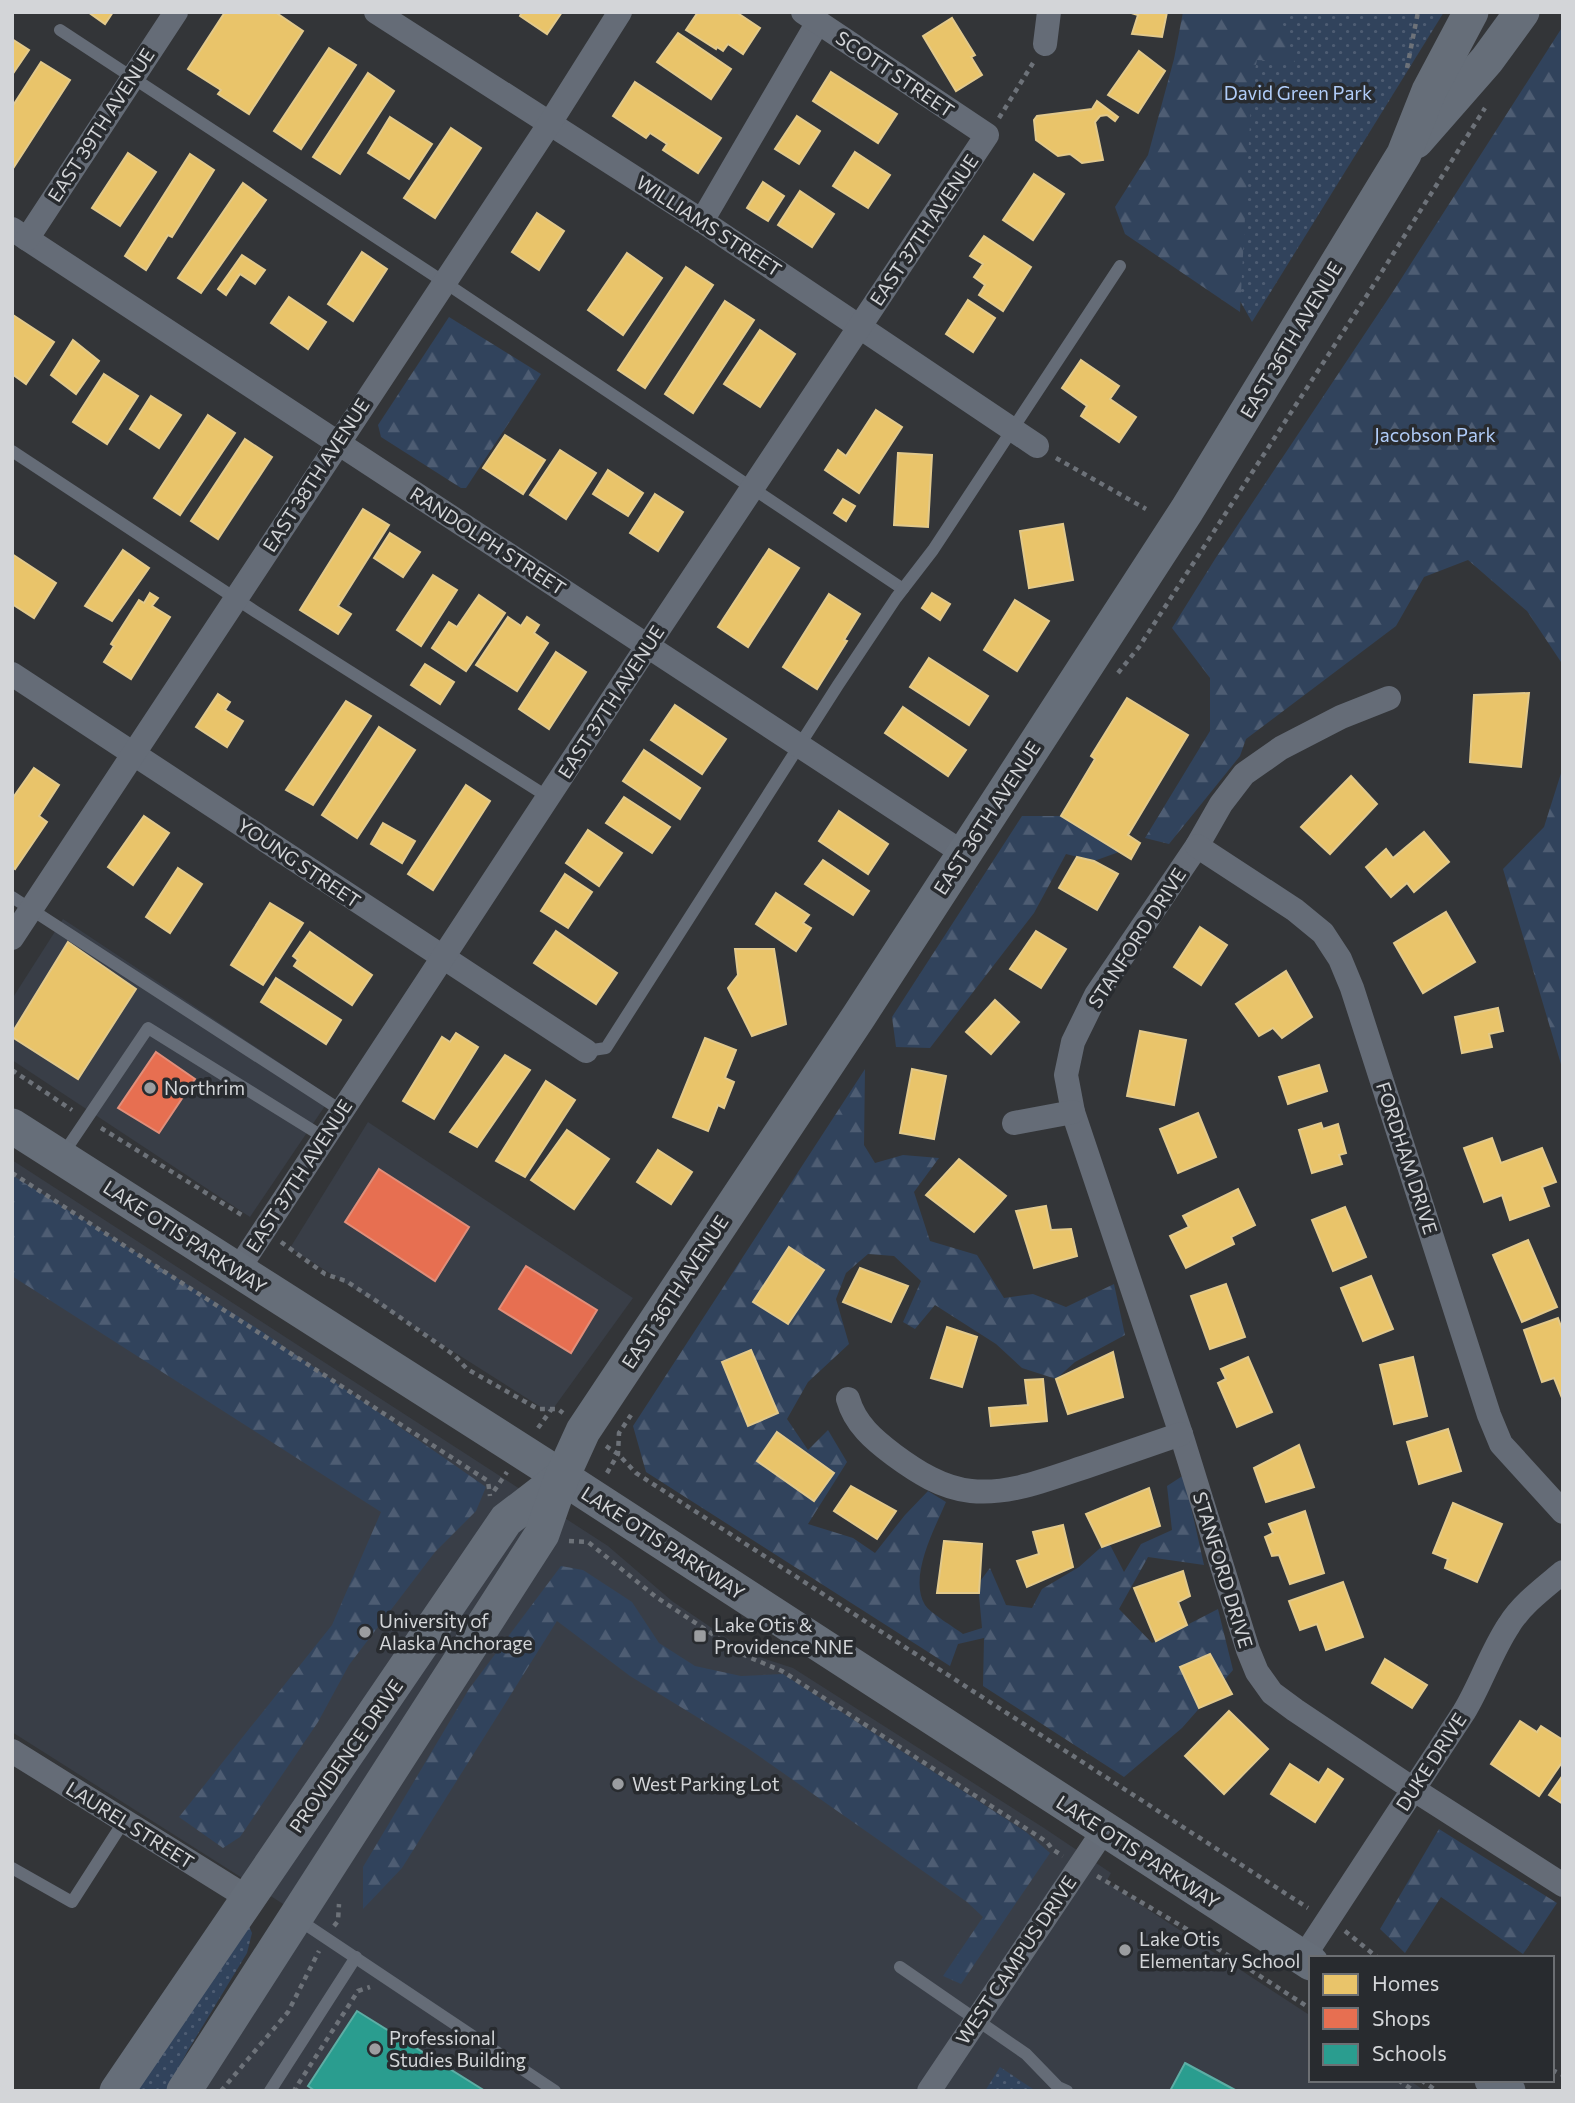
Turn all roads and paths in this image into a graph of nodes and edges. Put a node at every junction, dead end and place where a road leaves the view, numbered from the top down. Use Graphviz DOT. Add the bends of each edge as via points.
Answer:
graph roads {
  1 [pos="176,12"];
  2 [pos="376,12"];
  3 [pos="620,12"];
  4 [pos="1049,12"];
  5 [pos="1418,12"];
  6 [pos="1471,12"];
  7 [pos="1522,12"];
  8 [pos="811,17"];
  9 [pos="60,30"];
  10 [pos="1045,44"];
  11 [pos="132,78"];
  12 [pos="1405,78"];
  13 [pos="550,123"];
  14 [pos="987,135"];
  15 [pos="1404,154"];
  16 [pos="702,221"];
  17 [pos="20,234"];
  18 [pos="1120,266"];
  19 [pos="444,282"];
  20 [pos="859,326"];
  21 [pos="1012,430"];
  22 [pos="337,444"];
  23 [pos="1037,446"];
  24 [pos="12,451"];
  25 [pos="753,489"];
  26 [pos="1146,509"];
  27 [pos="903,589"];
  28 [pos="236,599"];
  29 [pos="648,645"];
  30 [pos="12,674"];
  31 [pos="1389,698"];
  32 [pos="799,744"];
  33 [pos="134,753"];
  34 [pos="548,797"];
  35 [pos="1197,846"];
  36 [pos="964,853"];
  37 [pos="22,903"];
  38 [pos="12,938"];
  39 [pos="443,958"];
  40 [pos="586,1051"];
  41 [pos="342,1111"];
  42 [pos="1073,1112"];
  43 [pos="1014,1123"];
  44 [pos="12,1126"];
  45 [pos="325,1138"];
  46 [pos="61,1157"];
  47 [pos="12,1173"];
  48 [pos="237,1270"];
  49 [pos="848,1399"];
  50 [pos="1181,1434"];
  51 [pos="618,1454"];
  52 [pos="562,1477"];
  53 [pos="490,1497"];
  54 [pos="1563,1513"];
  55 [pos="557,1541"];
  56 [pos="1563,1572"];
  57 [pos="12,1751"];
  58 [pos="1413,1789"];
  59 [pos="124,1821"];
  60 [pos="1104,1830"];
  61 [pos="1052,1849"];
  62 [pos="12,1868"];
  63 [pos="1094,1874"];
  64 [pos="1563,1885"];
  65 [pos="248,1898"];
  66 [pos="296,1918"];
  67 [pos="1328,1920"];
  68 [pos="320,1948"];
  69 [pos="1310,1956"];
  70 [pos="1376,1956"];
  71 [pos="356,1957"];
  72 [pos="1307,1961"];
  73 [pos="900,1967"];
  74 [pos="381,1994"];
  75 [pos="1309,2007"];
  76 [pos="976,2020"];
  77 [pos="226,2025"];
  78 [pos="117,2091"];
  79 [pos="184,2091"];
  80 [pos="221,2091"];
  81 [pos="270,2091"];
  82 [pos="298,2091"];
  83 [pos="555,2091"];
  84 [pos="929,2091"];
  85 [pos="1067,2091"];
  1 -- 11 [label="street, EAST 39TH AVENUE"];
  2 -- 13 [label="street, WILLIAMS STREET"];
  3 -- 13 [label="street, EAST 38TH AVENUE"];
  4 -- 10 [label="street"];
  5 -- 12 [label="path"];
  6 -- 15 [label="main road, EAST 36TH AVENUE" via="1438,71"];
  7 -- 15 [label="main road, EAST 36TH AVENUE" via="1466,85"];
  8 -- 14 [label="street, SCOTT STREET"];
  8 -- 16 [label="street"];
  9 -- 11 [label="lane"];
  10 -- 14 [label="path"];
  11 -- 17 [label="street, EAST 39TH AVENUE"];
  11 -- 19 [label="lane"];
  13 -- 16 [label="street, WILLIAMS STREET"];
  13 -- 19 [label="street, EAST 38TH AVENUE"];
  14 -- 20 [label="street, EAST 37TH AVENUE"];
  15 -- 36 [label="main road, EAST 36TH AVENUE" via="1162,549"];
  16 -- 20 [label="street, WILLIAMS STREET"];
  17 -- 22 [label="street, RANDOLPH STREET"];
  18 -- 21 [label="lane"];
  19 -- 22 [label="street, EAST 38TH AVENUE"];
  19 -- 25 [label="lane"];
  20 -- 21 [label="street, WILLIAMS STREET"];
  20 -- 25 [label="street, EAST 37TH AVENUE"];
  21 -- 23 [label="street, WILLIAMS STREET"];
  21 -- 27 [label="lane"];
  22 -- 28 [label="street, EAST 38TH AVENUE"];
  22 -- 29 [label="street, RANDOLPH STREET"];
  23 -- 26 [label="path"];
  24 -- 28 [label="lane"];
  25 -- 27 [label="lane"];
  25 -- 29 [label="street, EAST 37TH AVENUE"];
  27 -- 32 [label="lane"];
  28 -- 33 [label="street, EAST 38TH AVENUE"];
  28 -- 34 [label="lane"];
  29 -- 32 [label="street, RANDOLPH STREET"];
  29 -- 34 [label="street, EAST 37TH AVENUE"];
  30 -- 33 [label="street, YOUNG STREET"];
  31 -- 35 [label="street, STANFORD DRIVE" via="1281,748 1244,774"];
  32 -- 36 [label="street, RANDOLPH STREET"];
  32 -- 40 [label="lane" via="606,1048"];
  33 -- 37 [label="street, EAST 38TH AVENUE"];
  33 -- 39 [label="street, YOUNG STREET"];
  34 -- 39 [label="street, EAST 37TH AVENUE"];
  35 -- 42 [label="street, STANFORD DRIVE" via="1096,995 1073,1042 1066,1075"];
  35 -- 54 [label="street, FORDHAM DRIVE" via="1295,909 1323,933 1340,959 1489,1415 1501,1444"];
  36 -- 52 [label="main road, EAST 36TH AVENUE" via="583,1431"];
  37 -- 38 [label="street, EAST 38TH AVENUE"];
  37 -- 41 [label="lane"];
  39 -- 40 [label="street, YOUNG STREET"];
  39 -- 41 [label="street, EAST 37TH AVENUE"];
  41 -- 45 [label="street, EAST 37TH AVENUE"];
  42 -- 43 [label="street"];
  42 -- 50 [label="street, STANFORD DRIVE"];
  44 -- 46 [label="main road, LAKE OTIS PARKWAY"];
  45 -- 46 [label="lane" via="148,1028"];
  45 -- 48 [label="street, EAST 37TH AVENUE"];
  46 -- 48 [label="main road, LAKE OTIS PARKWAY"];
  47 -- 53 [label="path" via="488,1481"];
  48 -- 52 [label="main road, LAKE OTIS PARKWAY"];
  49 -- 50 [label="street" via="865,1431 888,1451 915,1470 968,1491 1031,1485"];
  50 -- 58 [label="street, STANFORD DRIVE" via="1257,1672 1272,1693"];
  51 -- 67 [label="path" via="636,1473"];
  52 -- 60 [label="main road, LAKE OTIS PARKWAY"];
  52 -- 65 [label="main road, PROVIDENCE DRIVE" via="506,1520"];
  52 -- 66 [label="main road" via="542,1534"];
  55 -- 61 [label="path" via="588,1542 656,1597 744,1655 782,1671"];
  56 -- 58 [label="street, DUKE DRIVE" via="1509,1624 1474,1695"];
  57 -- 59 [label="street, LAUREL STREET"];
  58 -- 64 [label="street, STANFORD DRIVE"];
  58 -- 67 [label="street, DUKE DRIVE"];
  59 -- 62 [label="lane" via="72,1902"];
  59 -- 65 [label="street, LAUREL STREET"];
  60 -- 72 [label="main road, LAKE OTIS PARKWAY"];
  60 -- 76 [label="street, WEST CAMPUS DRIVE"];
  63 -- 75 [label="path"];
  65 -- 77 [label="main road" via="261,1913 263,1934 232,1999"];
  65 -- 78 [label="main road, PROVIDENCE DRIVE"];
  66 -- 71 [label="lane"];
  66 -- 77 [label="main road"];
  67 -- 69 [label="street, DUKE DRIVE"];
  67 -- 70 [label="path"];
  68 -- 80 [label="path" via="288,2012"];
  71 -- 81 [label="lane"];
  71 -- 83 [label="lane"];
  73 -- 76 [label="lane"];
  74 -- 82 [label="path" via="370,1987 358,1991"];
  76 -- 84 [label="street, WEST CAMPUS DRIVE"];
  76 -- 85 [label="lane" via="1026,2054"];
  77 -- 79 [label="main road"];
}
